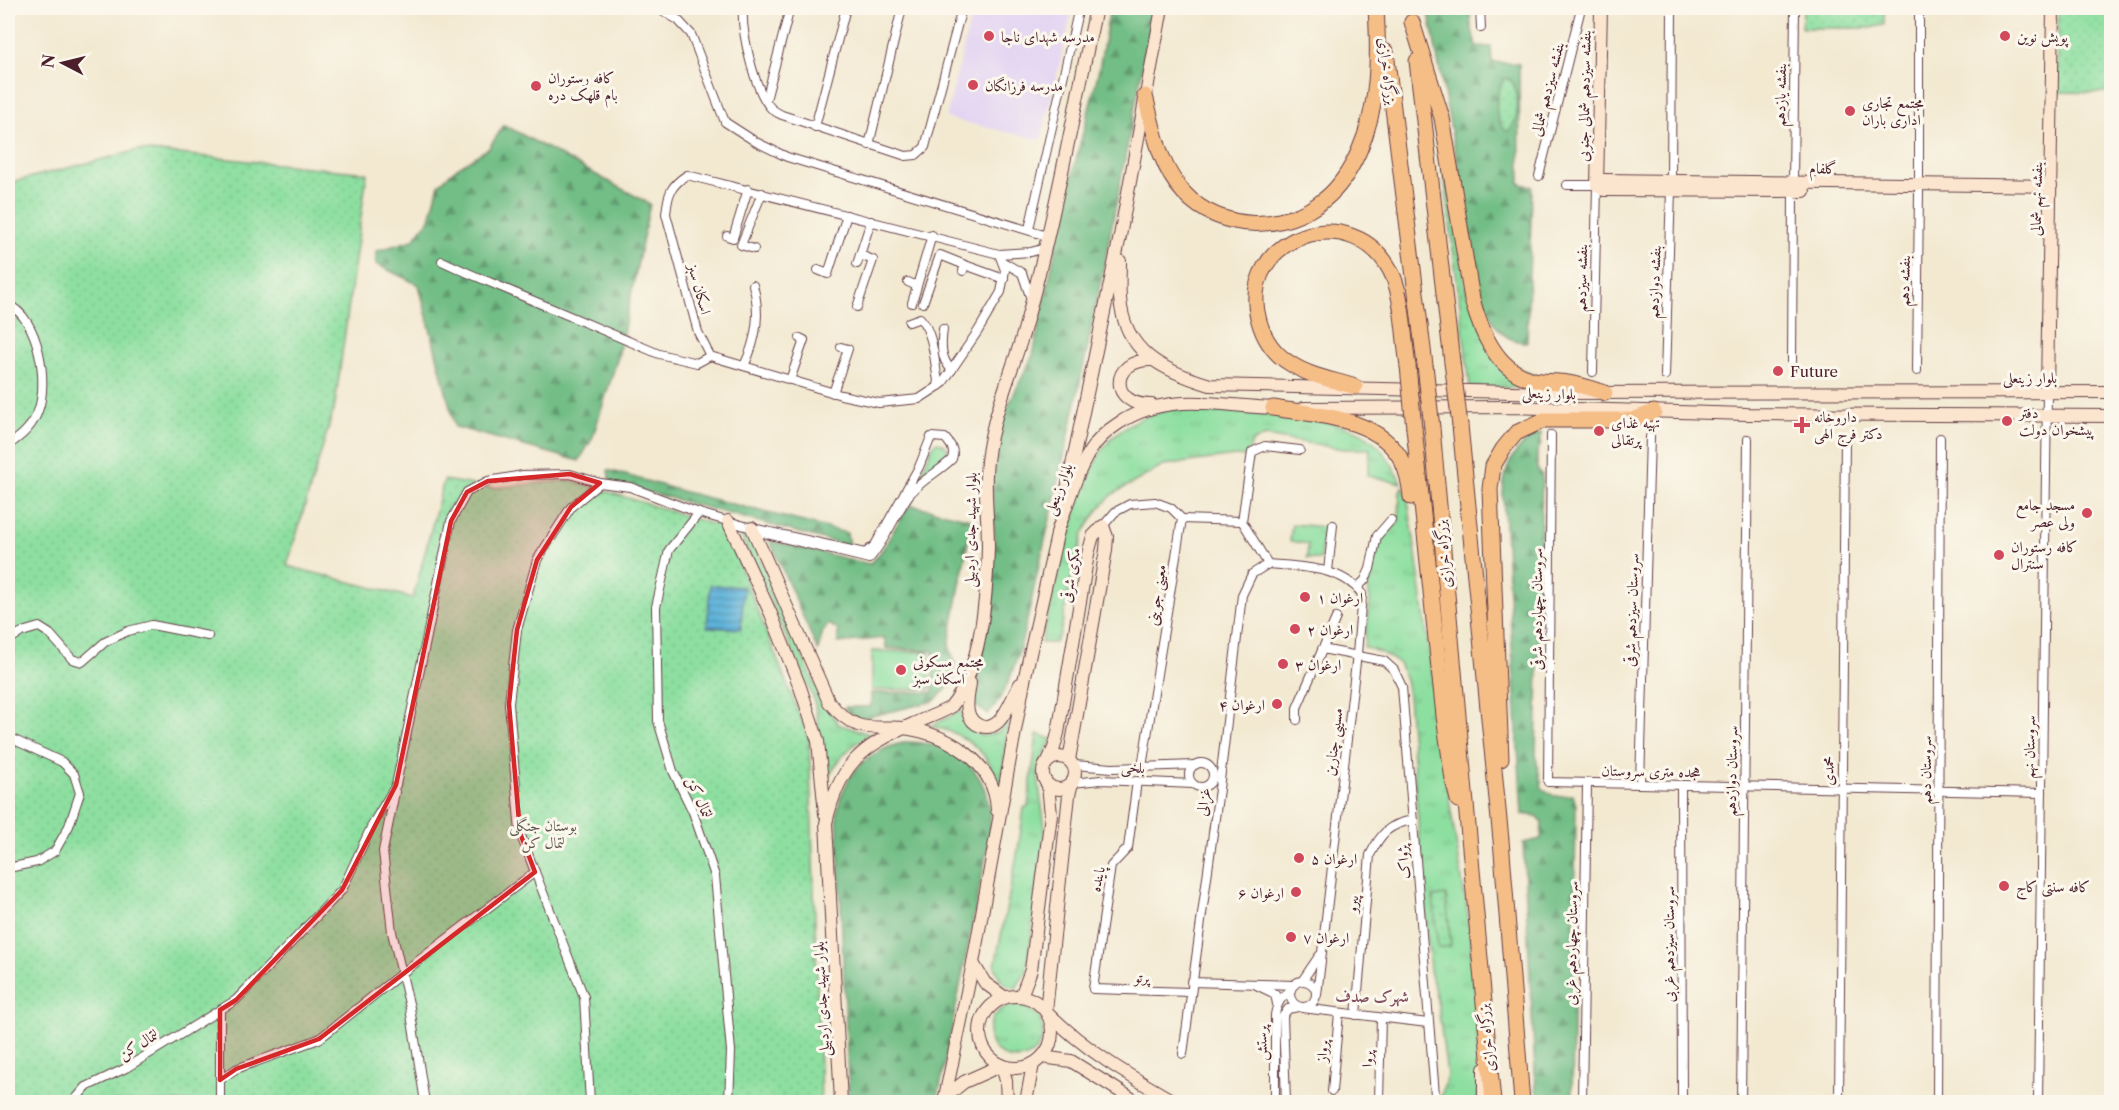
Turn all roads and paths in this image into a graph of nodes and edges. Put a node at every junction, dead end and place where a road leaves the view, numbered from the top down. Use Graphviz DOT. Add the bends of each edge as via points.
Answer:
graph roads {
  1 [pos="658,8"];
  2 [pos="742,8"];
  3 [pos="790,8"];
  4 [pos="846,8"];
  5 [pos="902,8"];
  6 [pos="962,8"];
  7 [pos="1096,8"];
  8 [pos="1162,8"];
  9 [pos="1378,8"];
  10 [pos="1480,8"];
  11 [pos="1581,8"];
  12 [pos="1601,8"];
  13 [pos="1672,8"];
  14 [pos="1795,8"];
  15 [pos="1919,8"];
  16 [pos="2053,8"];
  17 [pos="1412,15"];
  18 [pos="1077,16"];
  19 [pos="1481,28"];
  20 [pos="1145,96"];
  21 [pos="766,100"];
  22 [pos="815,127"];
  23 [pos="869,145"];
  24 [pos="1539,176"];
  25 [pos="1567,185"];
  26 [pos="1597,185"];
  27 [pos="1671,185"];
  28 [pos="1793,186"];
  29 [pos="1919,187"];
  30 [pos="748,189"];
  31 [pos="2051,189"];
  32 [pos="762,193"];
  33 [pos="847,215"];
  34 [pos="871,221"];
  35 [pos="1029,229"];
  36 [pos="727,236"];
  37 [pos="932,236"];
  38 [pos="1120,236"];
  39 [pos="1046,242"];
  40 [pos="754,249"];
  41 [pos="1001,258"];
  42 [pos="442,261"];
  43 [pos="818,270"];
  44 [pos="1004,279"];
  45 [pos="908,282"];
  46 [pos="753,285"];
  47 [pos="917,286"];
  48 [pos="1031,299"];
  49 [pos="912,303"];
  50 [pos="923,303"];
  51 [pos="8,305"];
  52 [pos="857,307"];
  53 [pos="909,322"];
  54 [pos="943,329"];
  55 [pos="800,338"];
  56 [pos="841,347"];
  57 [pos="710,356"];
  58 [pos="1151,360"];
  59 [pos="1792,365"];
  60 [pos="744,366"];
  61 [pos="952,370"];
  62 [pos="1917,371"];
  63 [pos="1593,372"];
  64 [pos="1665,375"];
  65 [pos="790,380"];
  66 [pos="939,386"];
  67 [pos="1355,387"];
  68 [pos="1988,392"];
  69 [pos="2047,392"];
  70 [pos="2112,392"];
  71 [pos="833,393"];
  72 [pos="1605,393"];
  73 [pos="1159,404"];
  74 [pos="1273,408"];
  75 [pos="1654,412"];
  76 [pos="1987,414"];
  77 [pos="2047,414"];
  78 [pos="2112,416"];
  79 [pos="1551,435"];
  80 [pos="1650,437"];
  81 [pos="1940,438"];
  82 [pos="1748,439"];
  83 [pos="1845,439"];
  84 [pos="8,445"];
  85 [pos="1300,450"];
  86 [pos="600,483"];
  87 [pos="699,513"];
  88 [pos="1182,519"];
  89 [pos="1391,520"];
  90 [pos="728,521"];
  91 [pos="1242,521"];
  92 [pos="1333,525"];
  93 [pos="1103,526"];
  94 [pos="753,530"];
  95 [pos="1057,533"];
  96 [pos="1268,564"];
  97 [pos="1328,571"];
  98 [pos="1357,588"];
  99 [pos="1432,609"];
  100 [pos="1336,618"];
  101 [pos="208,636"];
  102 [pos="8,640"];
  103 [pos="1322,649"];
  104 [pos="1357,654"];
  105 [pos="971,673"];
  106 [pos="1025,676"];
  107 [pos="1297,720"];
  108 [pos="903,728"];
  109 [pos="8,737"];
  110 [pos="1047,761"];
  111 [pos="1222,762"];
  112 [pos="1071,763"];
  113 [pos="1199,764"];
  114 [pos="1142,767"];
  115 [pos="1137,781"];
  116 [pos="1548,782"];
  117 [pos="1072,783"];
  118 [pos="1587,783"];
  119 [pos="1193,784"];
  120 [pos="1207,784"];
  121 [pos="1220,784"];
  122 [pos="1640,784"];
  123 [pos="396,785"];
  124 [pos="1048,785"];
  125 [pos="1682,785"];
  126 [pos="1744,786"];
  127 [pos="1842,788"];
  128 [pos="1938,791"];
  129 [pos="2042,793"];
  130 [pos="1413,820"];
  131 [pos="826,823"];
  132 [pos="1501,840"];
  133 [pos="1470,848"];
  134 [pos="994,850"];
  135 [pos="8,868"];
  136 [pos="535,872"];
  137 [pos="1320,953"];
  138 [pos="973,963"];
  139 [pos="402,973"];
  140 [pos="1191,982"];
  141 [pos="1256,985"];
  142 [pos="1296,985"];
  143 [pos="1093,988"];
  144 [pos="1190,992"];
  145 [pos="1021,996"];
  146 [pos="1316,997"];
  147 [pos="1004,998"];
  148 [pos="1277,1005"];
  149 [pos="1300,1007"];
  150 [pos="220,1010"];
  151 [pos="1046,1011"];
  152 [pos="1339,1013"];
  153 [pos="1356,1015"];
  154 [pos="1381,1018"];
  155 [pos="1428,1023"];
  156 [pos="1485,1023"];
  157 [pos="1183,1054"];
  158 [pos="1037,1060"];
  159 [pos="1002,1065"];
  160 [pos="220,1080"];
  161 [pos="1332,1091"];
  162 [pos="1435,1095"];
  163 [pos="944,1100"];
  164 [pos="1379,1100"];
  165 [pos="73,1102"];
  166 [pos="220,1102"];
  167 [pos="425,1102"];
  168 [pos="590,1102"];
  169 [pos="729,1102"];
  170 [pos="841,1102"];
  171 [pos="1006,1102"];
  172 [pos="1026,1102"];
  173 [pos="1137,1102"];
  174 [pos="1175,1102"];
  175 [pos="1275,1102"];
  176 [pos="1286,1102"];
  177 [pos="1484,1102"];
  178 [pos="1493,1102"];
  179 [pos="1522,1102"];
  180 [pos="1582,1102"];
  181 [pos="1682,1102"];
  182 [pos="1740,1102"];
  183 [pos="1839,1102"];
  184 [pos="1937,1102"];
  185 [pos="2038,1102"];
  1 -- 35 [label="street" via="691,34 725,122 756,142 787,157"];
  2 -- 21 [label="street" via="744,39"];
  3 -- 21 [label="street"];
  4 -- 22 [label="street"];
  5 -- 23 [label="street"];
  6 -- 23 [label="street" via="925,147 916,155 906,156"];
  7 -- 39 [label="main road, بلوار شهید جدی اردبیلی"];
  8 -- 20 [label="main road"];
  9 -- 20 [label="highway" via="1378,64 1368,128 1347,173 1326,198 1305,213 1261,224 1220,217 1195,203 1167,169"];
  9 -- 133 [label="highway, بزرگراه خرازی, bridge" via="1432,428"];
  10 -- 19 [label="street"];
  11 -- 24 [label="street, بنفشه سیزدهم شمالی"];
  12 -- 26 [label="main road, بنفشه سیزدهم شمالی جنوبی"];
  13 -- 27 [label="street, بنفشه دوازدهم"];
  14 -- 28 [label="street, بنفشه یازدهم"];
  15 -- 29 [label="street, بنفشه دهم"];
  16 -- 31 [label="main road, بنفشه نهم شمالی"];
  17 -- 72 [label="highway" via="1442,118 1472,299 1489,342 1505,363 1531,380 1580,385"];
  17 -- 132 [label="highway, بزرگراه خرازی, bridge" via="1460,425"];
  18 -- 35 [label="street"];
  20 -- 38 [label="main road"];
  21 -- 22 [label="street" via="782,115"];
  22 -- 23 [label="street"];
  25 -- 26 [label="street, گلفام"];
  26 -- 27 [label="main road, گلفام" via="1603,180"];
  26 -- 63 [label="street, بنفشه سیزدهم"];
  27 -- 28 [label="main road, گلفام"];
  27 -- 64 [label="street, بنفشه دوازدهم"];
  28 -- 29 [label="main road, گلفام"];
  28 -- 59 [label="street, بنفشه یازدهم"];
  29 -- 31 [label="main road, گلفام"];
  29 -- 62 [label="street, بنفشه دهم"];
  30 -- 32 [label="street, اسکان سبز"];
  30 -- 36 [label="street" via="733,238"];
  30 -- 57 [label="street, اسکان سبز" via="687,175 674,183 668,198 666,214 698,332"];
  31 -- 69 [label="main road, بنفشه نهم شمالی"];
  32 -- 33 [label="street, اسکان سبز"];
  32 -- 40 [label="street" via="741,245"];
  33 -- 34 [label="street, اسکان سبز"];
  33 -- 43 [label="street" via="828,274"];
  34 -- 37 [label="street, اسکان سبز"];
  34 -- 52 [label="street" via="858,260 873,260"];
  35 -- 39 [label="street"];
  37 -- 41 [label="street, اسکان سبز"];
  37 -- 47 [label="street"];
  38 -- 58 [label="main road, بلوار زینعلی" via="1120,300 1132,336"];
  38 -- 95 [label="main road"];
  39 -- 41 [label="street, اسکان سبز" via="1031,252"];
  39 -- 48 [label="main road, بلوار شهید جدی اردبیلی"];
  41 -- 44 [label="street"];
  41 -- 48 [label="street, اسکان سبز" via="1022,273"];
  42 -- 57 [label="street" via="659,354 698,363"];
  44 -- 50 [label="street" via="964,268 940,255"];
  44 -- 61 [label="street" via="1001,292"];
  45 -- 47 [label="street"];
  46 -- 60 [label="street" via="756,330"];
  47 -- 49 [label="street"];
  48 -- 105 [label="main road, بلوار شهید جدی اردبیلی" via="987,457 986,581"];
  51 -- 84 [label="street" via="27,325 38,345 42,391 31,426"];
  53 -- 66 [label="street" via="920,318 924,322"];
  54 -- 61 [label="street" via="944,363"];
  55 -- 65 [label="street" via="804,340"];
  56 -- 71 [label="street" via="848,349"];
  57 -- 60 [label="street"];
  58 -- 67 [label="main road, بلوار زینعلی" via="1177,375 1210,385"];
  58 -- 73 [label="main road" via="1140,360 1126,368 1121,391 1133,403"];
  60 -- 65 [label="street"];
  61 -- 66 [label="street"];
  65 -- 71 [label="street"];
  66 -- 71 [label="street" via="918,399 879,403"];
  67 -- 72 [label="main road, بلوار زینعلی"];
  67 -- 99 [label="highway, bridge" via="1292,365 1269,345 1261,330 1256,302 1262,272 1281,247 1306,234 1329,232 1351,236 1370,247 1394,277 1408,366"];
  68 -- 69 [label="main road, بلوار زینعلی"];
  68 -- 72 [label="main road, بلوار زینعلی"];
  68 -- 76 [label="main road"];
  69 -- 70 [label="main road, بلوار زینعلی"];
  69 -- 77 [label="street, سروستان نهم"];
  73 -- 74 [label="main road, بلوار زینعلی"];
  73 -- 95 [label="main road, بلوار زینعلی" via="1124,419 1091,449"];
  74 -- 75 [label="main road, بلوار زینعلی" via="1512,407"];
  74 -- 99 [label="highway" via="1354,423 1379,436 1397,453 1409,478"];
  75 -- 76 [label="main road, بلوار زینعلی"];
  75 -- 132 [label="highway" via="1632,420 1544,420 1516,433 1493,466 1490,489 1501,737"];
  76 -- 77 [label="main road, بلوار زینعلی"];
  77 -- 78 [label="main road, بلوار زینعلی"];
  77 -- 129 [label="street, سروستان نهم"];
  79 -- 116 [label="street, سروستان چهاردهم شرقی"];
  80 -- 122 [label="street, سروستان سیزدهم شرقی"];
  81 -- 128 [label="street, سروستان دهم"];
  82 -- 126 [label="street, سروستان دوازدهم"];
  83 -- 127 [label="street, محمدی"];
  85 -- 91 [label="street" via="1265,446 1252,452"];
  86 -- 87 [label="street, لتمال کن" via="630,487"];
  86 -- 123 [label="street, لتمال کن" via="570,474 523,475 488,481 467,492 451,521"];
  86 -- 136 [label="street" via="571,507 537,560 517,630 508,704 520,833"];
  87 -- 90 [label="street, لتمال کن"];
  87 -- 169 [label="street, لتمال کن" via="669,550 656,607 658,721 715,876 730,1051"];
  88 -- 91 [label="street"];
  88 -- 93 [label="street" via="1171,508 1155,502 1130,504 1115,512"];
  88 -- 114 [label="street, معینی جوینی"];
  89 -- 98 [label="street" via="1377,536 1370,569"];
  90 -- 94 [label="street, لتمال کن"];
  90 -- 131 [label="main road" via="771,614 818,741"];
  91 -- 96 [label="street"];
  92 -- 97 [label="street"];
  93 -- 110 [label="main road, مکری شرقی" via="1093,536 1088,554 1058,733"];
  93 -- 112 [label="main road, مکری شرقی" via="1106,549"];
  94 -- 94 [label="street" via="865,553 875,545 919,467 931,437 945,438 951,445 952,459 908,496 869,559"];
  94 -- 108 [label="main road" via="829,702 838,713 859,725"];
  95 -- 106 [label="main road"];
  96 -- 97 [label="street"];
  96 -- 111 [label="street, غزالی" via="1252,574 1242,595"];
  97 -- 98 [label="street"];
  98 -- 104 [label="street, مسیبی چناربن" via="1363,604"];
  99 -- 133 [label="highway" via="1453,780"];
  100 -- 103 [label="street"];
  101 -- 102 [label="street" via="152,625 105,642 82,662 72,659 39,627"];
  103 -- 104 [label="street, پژواک"];
  103 -- 107 [label="street" via="1297,708"];
  104 -- 130 [label="street, پژواک" via="1384,661 1394,670 1402,687"];
  104 -- 137 [label="street, مسیبی چناربن"];
  105 -- 106 [label="main road" via="969,712 983,728 997,723"];
  105 -- 108 [label="main road, بلوار شهید جدی اردبیلی" via="951,707"];
  106 -- 134 [label="main road"];
  108 -- 131 [label="main road, بلوار شهید جدی اردبیلی" via="873,743 851,763 836,788"];
  108 -- 134 [label="main road" via="947,741 982,769 995,794"];
  109 -- 135 [label="street" via="62,762 75,774 80,793 55,851 37,862"];
  110 -- 112 [label="main road" via="1060,756"];
  110 -- 124 [label="main road" via="1043,771"];
  111 -- 113 [label="street, بلخی"];
  111 -- 121 [label="street, غزالی"];
  112 -- 114 [label="street, بلخی" via="1086,767"];
  112 -- 117 [label="main road" via="1075,774"];
  113 -- 114 [label="street, بلخی"];
  113 -- 119 [label="street" via="1189,774"];
  113 -- 120 [label="street" via="1212,771"];
  115 -- 117 [label="street, بلخی"];
  115 -- 119 [label="street, بلخی"];
  115 -- 143 [label="street, پاینده" via="1128,848 1111,866"];
  116 -- 118 [label="street, هجده متری سروستان"];
  117 -- 124 [label="main road" via="1063,788"];
  117 -- 151 [label="main road"];
  118 -- 122 [label="street, هجده متری سروستان"];
  118 -- 180 [label="street, سروستان چهاردهم غربی"];
  119 -- 120 [label="street"];
  120 -- 121 [label="street"];
  121 -- 140 [label="street, غزالی"];
  122 -- 125 [label="street, هجده متری سروستان"];
  123 -- 139 [label="street, لتمال کن" via="383,851 392,932"];
  123 -- 150 [label="street, لتمال کن" via="373,823 342,890 236,1000"];
  124 -- 145 [label="main road" via="1051,814 1031,970"];
  125 -- 126 [label="street, هجده متری سروستان"];
  125 -- 181 [label="street, سروستان سیزدهم غربی"];
  126 -- 127 [label="street, هجده متری سروستان"];
  126 -- 182 [label="street, سروستان دوازدهم"];
  127 -- 128 [label="street, هجده متری سروستان"];
  127 -- 183 [label="street, محمدی"];
  128 -- 129 [label="street, هجده متری سروستان"];
  128 -- 184 [label="street, سروستان دهم"];
  129 -- 185 [label="street, سروستان نهم"];
  130 -- 153 [label="street, پیرو" via="1399,822 1380,835 1370,855"];
  130 -- 155 [label="street, پژواک"];
  131 -- 170 [label="main road, بلوار شهید جدی اردبیلی"];
  132 -- 179 [label="highway, بزرگراه خرازی"];
  133 -- 156 [label="highway, بزرگراه خرازی"];
  134 -- 138 [label="main road"];
  136 -- 139 [label="street"];
  136 -- 168 [label="street" via="584,997"];
  137 -- 142 [label="street, پرستش"];
  137 -- 146 [label="street, مسیبی چناربن"];
  138 -- 147 [label="main road" via="985,983"];
  138 -- 163 [label="main road"];
  139 -- 160 [label="street" via="319,1039 236,1069"];
  139 -- 167 [label="street, لتمال کن"];
  140 -- 141 [label="street"];
  140 -- 144 [label="street, غزالی"];
  141 -- 142 [label="street"];
  141 -- 148 [label="street" via="1275,994"];
  142 -- 146 [label="street" via="1311,983"];
  142 -- 148 [label="street, پرستش"];
  142 -- 149 [label="street" via="1292,1001"];
  143 -- 144 [label="street, پرتو"];
  144 -- 157 [label="street, غزالی"];
  145 -- 147 [label="main road"];
  145 -- 151 [label="main road"];
  146 -- 149 [label="street" via="1310,1005"];
  146 -- 152 [label="street"];
  147 -- 159 [label="main road" via="990,1008 981,1028 985,1050"];
  148 -- 175 [label="street, پرستش" via="1273,1036"];
  149 -- 152 [label="street"];
  149 -- 176 [label="street, پرستش" via="1288,1009 1283,1016"];
  150 -- 160 [label="street"];
  150 -- 165 [label="street, لتمال کن" via="126,1068 86,1087"];
  151 -- 158 [label="main road" via="1052,1039"];
  151 -- 174 [label="main road" via="1071,1036 1120,1071"];
  152 -- 153 [label="street"];
  152 -- 161 [label="street, پرواز"];
  153 -- 154 [label="street"];
  154 -- 155 [label="street"];
  154 -- 164 [label="street, پروا"];
  155 -- 162 [label="street, پژواک"];
  156 -- 177 [label="main road"];
  156 -- 178 [label="highway, بزرگراه خرازی"];
  158 -- 159 [label="main road" via="1024,1067"];
  158 -- 172 [label="main road"];
  158 -- 173 [label="main road" via="1071,1061"];
  159 -- 163 [label="main road" via="964,1082"];
  159 -- 171 [label="main road"];
  160 -- 166 [label="street"];
}
